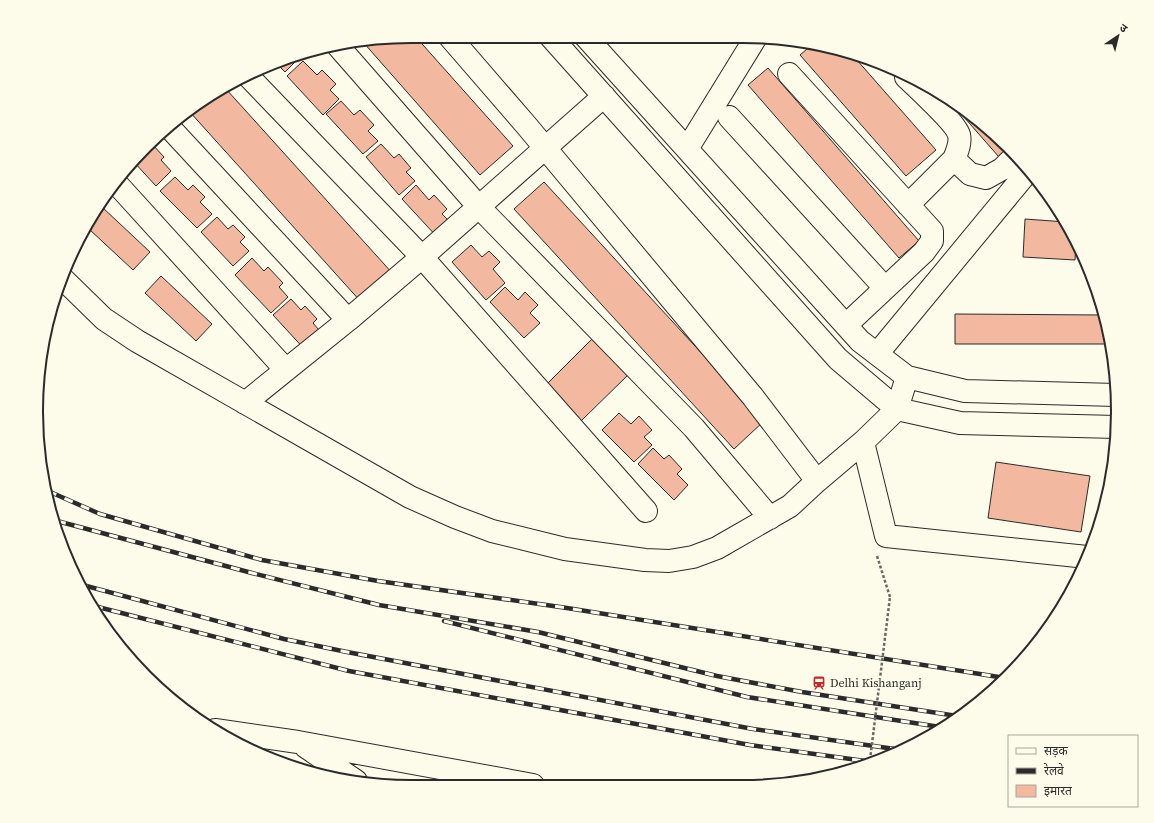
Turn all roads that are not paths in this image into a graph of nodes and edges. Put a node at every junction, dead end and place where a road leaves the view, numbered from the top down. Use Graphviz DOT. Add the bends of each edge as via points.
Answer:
graph roads {
  1 [pos="455,43"];
  2 [pos="556,43"];
  3 [pos="591,43"];
  4 [pos="752,43"];
  5 [pos="341,50"];
  6 [pos="789,74"];
  7 [pos="252,80"];
  8 [pos="915,86"];
  9 [pos="604,96"];
  10 [pos="729,117"];
  11 [pos="173,131"];
  12 [pos="546,149"];
  13 [pos="687,149"];
  14 [pos="954,159"];
  15 [pos="1011,160"];
  16 [pos="1028,178"];
  17 [pos="119,187"];
  18 [pos="908,205"];
  19 [pos="479,207"];
  20 [pos="422,257"];
  21 [pos="67,283"];
  22 [pos="885,288"];
  23 [pos="348,320"];
  24 [pos="846,325"];
  25 [pos="877,354"];
  26 [pos="286,370"];
  27 [pos="907,377"];
  28 [pos="1110,395"];
  29 [pos="245,403"];
  30 [pos="897,409"];
  31 [pos="1110,427"];
  32 [pos="863,442"];
  33 [pos="817,481"];
  34 [pos="646,511"];
  35 [pos="770,518"];
  36 [pos="1081,556"];
  37 [pos="229,732"];
  38 [pos="298,742"];
  39 [pos="330,771"];
  40 [pos="506,780"];
  1 -- 12 [label="street"];
  2 -- 9 [label="street"];
  3 -- 13 [label="street"];
  4 -- 13 [label="street"];
  5 -- 19 [label="street"];
  6 -- 18 [label="street"];
  7 -- 20 [label="street"];
  8 -- 14 [label="street" via="953,124 959,135 959,149"];
  9 -- 12 [label="street"];
  9 -- 30 [label="street" via="838,359"];
  10 -- 22 [label="street"];
  11 -- 23 [label="street"];
  12 -- 19 [label="street"];
  12 -- 33 [label="street" via="753,397"];
  13 -- 24 [label="street"];
  14 -- 15 [label="street" via="970,174 986,178 1002,169"];
  14 -- 18 [label="street"];
  16 -- 25 [label="street"];
  17 -- 26 [label="street"];
  18 -- 22 [label="street" via="932,231 932,241 924,252"];
  19 -- 20 [label="street"];
  19 -- 35 [label="street" via="694,428"];
  20 -- 23 [label="street"];
  20 -- 34 [label="street"];
  21 -- 29 [label="street" via="104,319 137,341"];
  22 -- 24 [label="street"];
  23 -- 26 [label="street"];
  24 -- 25 [label="street" via="860,341"];
  25 -- 27 [label="street"];
  26 -- 29 [label="street"];
  27 -- 28 [label="street" via="965,392"];
  27 -- 30 [label="street"];
  29 -- 35 [label="street" via="410,497 492,531 565,549 669,561 693,557 717,548"];
  30 -- 31 [label="street" via="960,424"];
  30 -- 32 [label="street"];
  32 -- 33 [label="street"];
  32 -- 36 [label="street" via="886,536"];
  33 -- 35 [label="street" via="790,506"];
  37 -- 38 [label="street"];
  38 -- 39 [label="street"];
  38 -- 40 [label="street"];
}
